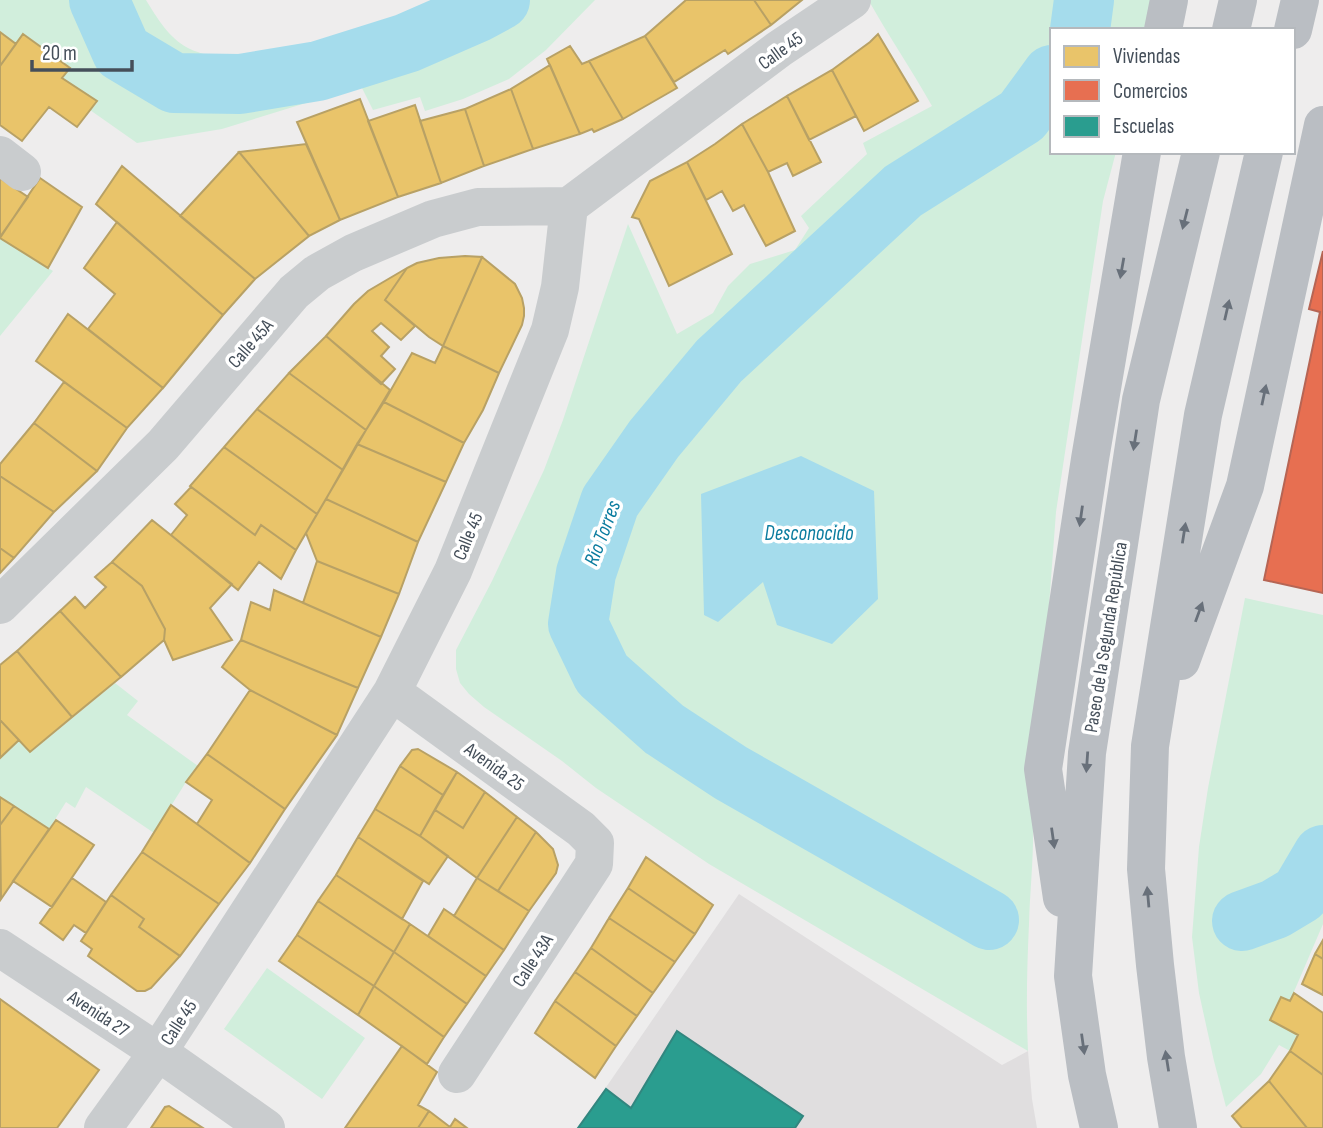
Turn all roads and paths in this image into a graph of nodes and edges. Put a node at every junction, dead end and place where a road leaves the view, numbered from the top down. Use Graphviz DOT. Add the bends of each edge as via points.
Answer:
graph roads {
  1 [pos="852,0"];
  2 [pos="1169,0"];
  3 [pos="1238,0"];
  4 [pos="1300,0"];
  5 [pos="1163,28"];
  6 [pos="1231,28"];
  7 [pos="1293,28"];
  8 [pos="1323,125"];
  9 [pos="1142,154"];
  10 [pos="1201,154"];
  11 [pos="1264,154"];
  12 [pos="569,206"];
  13 [pos="0,605"];
  14 [pos="392,692"];
  15 [pos="1150,746"];
  16 [pos="595,843"];
  17 [pos="0,948"];
  18 [pos="1073,976"];
  19 [pos="158,1052"];
  20 [pos="457,1074"];
  21 [pos="103,1128"];
  22 [pos="266,1128"];
  23 [pos="1099,1128"];
  24 [pos="1178,1128"];
  1 -- 12 [label="street, Calle 45"];
  2 -- 5 [label="highway"];
  3 -- 6 [label="highway"];
  4 -- 7 [label="highway"];
  15 -- 8 [label="highway, one-way" via="1245,486"];
  9 -- 18 [label="highway, one-way" via="1043,769"];
  10 -- 18 [label="highway, Paseo de la Segunda República, one-way" via="1141,400 1087,753"];
  15 -- 11 [label="highway, one-way" via="1203,415"];
  12 -- 13 [label="street, Calle 45A" via="478,207 433,219 317,273 294,292 163,445"];
  12 -- 14 [label="street, Calle 45" via="550,330 453,570"];
  14 -- 16 [label="street, Avenida 25"];
  14 -- 19 [label="street, Calle 45"];
  24 -- 15 [label="highway, one-way" via="1154,965 1146,869"];
  16 -- 20 [label="street, Calle 43A" via="594,864"];
  17 -- 19 [label="street, Avenida 27"];
  18 -- 23 [label="highway, Paseo de la Segunda República, one-way"];
  19 -- 21 [label="street, Calle 45"];
  19 -- 22 [label="street, Avenida 27"];
}
